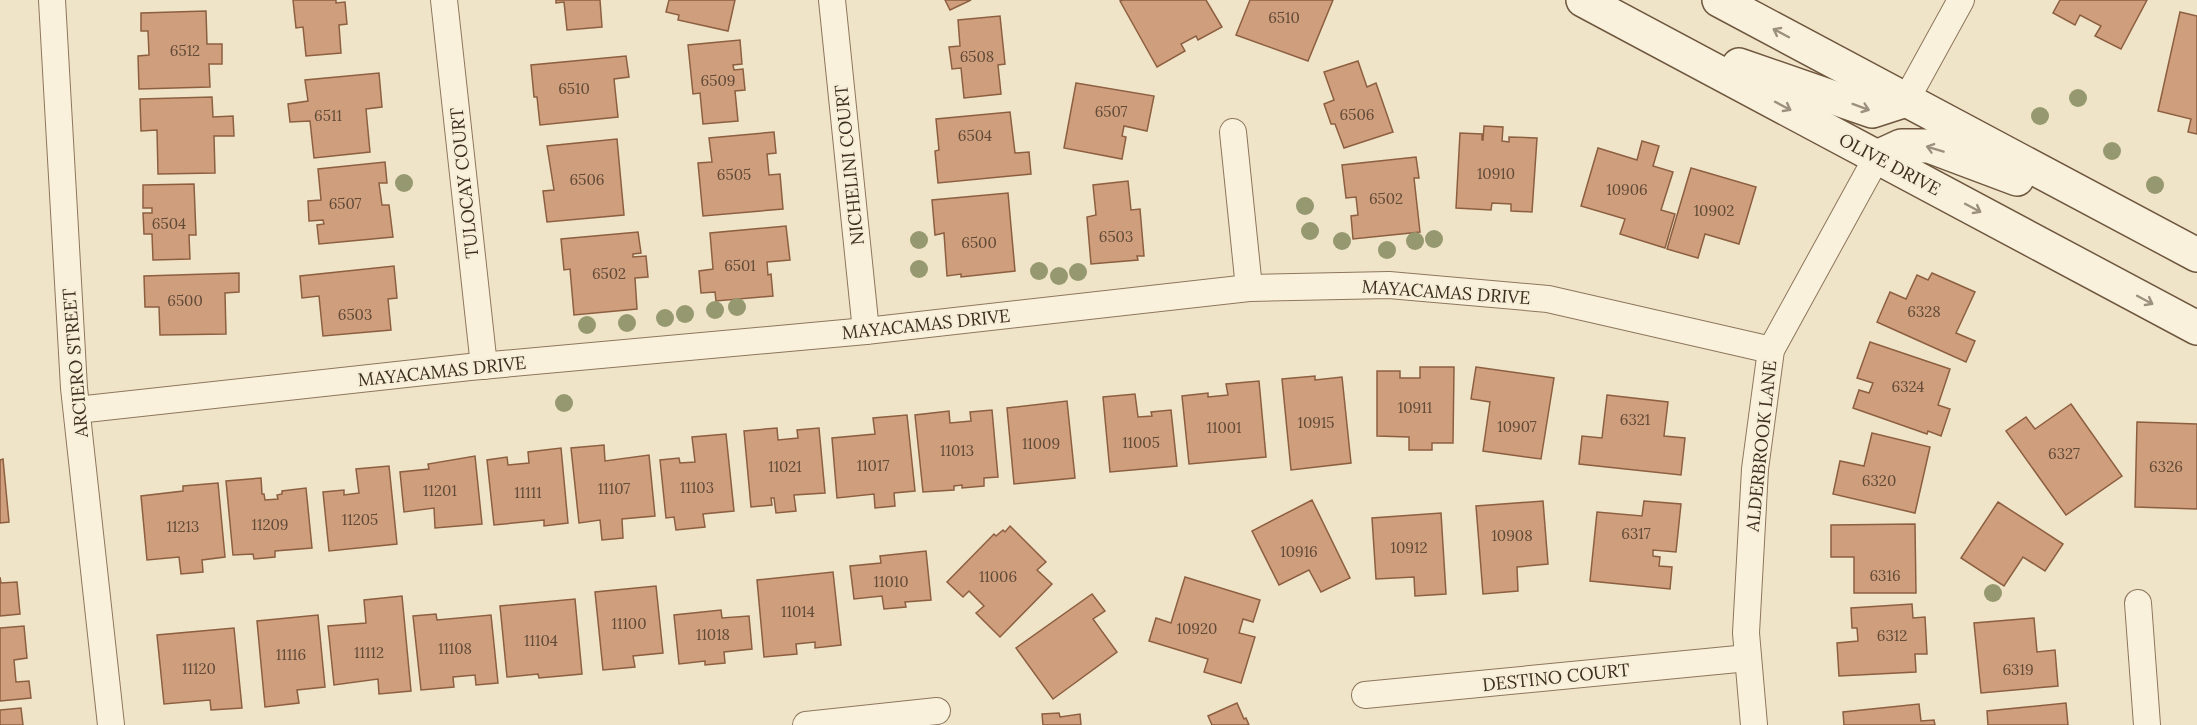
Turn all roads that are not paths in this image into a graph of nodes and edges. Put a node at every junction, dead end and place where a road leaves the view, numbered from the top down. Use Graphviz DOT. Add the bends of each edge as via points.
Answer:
graph roads {
  1 [pos="52,0"];
  2 [pos="444,0"];
  3 [pos="832,0"];
  4 [pos="1583,0"];
  5 [pos="1719,0"];
  6 [pos="1960,0"];
  7 [pos="1646,34"];
  8 [pos="1906,100"];
  9 [pos="1233,132"];
  10 [pos="1878,157"];
  11 [pos="2147,229"];
  12 [pos="2197,255"];
  13 [pos="1249,288"];
  14 [pos="2197,327"];
  15 [pos="866,331"];
  16 [pos="1771,350"];
  17 [pos="484,366"];
  18 [pos="77,410"];
  19 [pos="2138,603"];
  20 [pos="1748,658"];
  21 [pos="1365,695"];
  22 [pos="937,711"];
  23 [pos="111,725"];
  24 [pos="806,725"];
  25 [pos="1754,725"];
  26 [pos="2147,725"];
  1 -- 18 [label="street, ARCIERO STREET"];
  2 -- 17 [label="street, TULOCAY COURT"];
  3 -- 15 [label="street, NICHELINI COURT"];
  4 -- 7 [label="main road, OLIVE DRIVE"];
  8 -- 5 [label="main road, one-way"];
  6 -- 8 [label="street"];
  7 -- 8 [label="main road, one-way" via="1872,111"];
  7 -- 10 [label="main road, OLIVE DRIVE, one-way"];
  8 -- 11 [label="main road"];
  9 -- 13 [label="street"];
  11 -- 10 [label="main road, one-way" via="1929,146 1901,146"];
  10 -- 14 [label="main road, OLIVE DRIVE, one-way"];
  10 -- 16 [label="street, ALDERBROOK LANE"];
  11 -- 12 [label="main road"];
  13 -- 15 [label="street, MAYACAMAS DRIVE"];
  13 -- 16 [label="street, MAYACAMAS DRIVE" via="1389,285 1548,299"];
  15 -- 17 [label="street, MAYACAMAS DRIVE"];
  16 -- 20 [label="street, ALDERBROOK LANE" via="1755,469"];
  17 -- 18 [label="street, MAYACAMAS DRIVE"];
  18 -- 23 [label="street, ARCIERO STREET"];
  19 -- 26 [label="street"];
  20 -- 21 [label="street, DESTINO COURT"];
  20 -- 25 [label="street, ALDERBROOK LANE"];
  22 -- 24 [label="street"];
}
